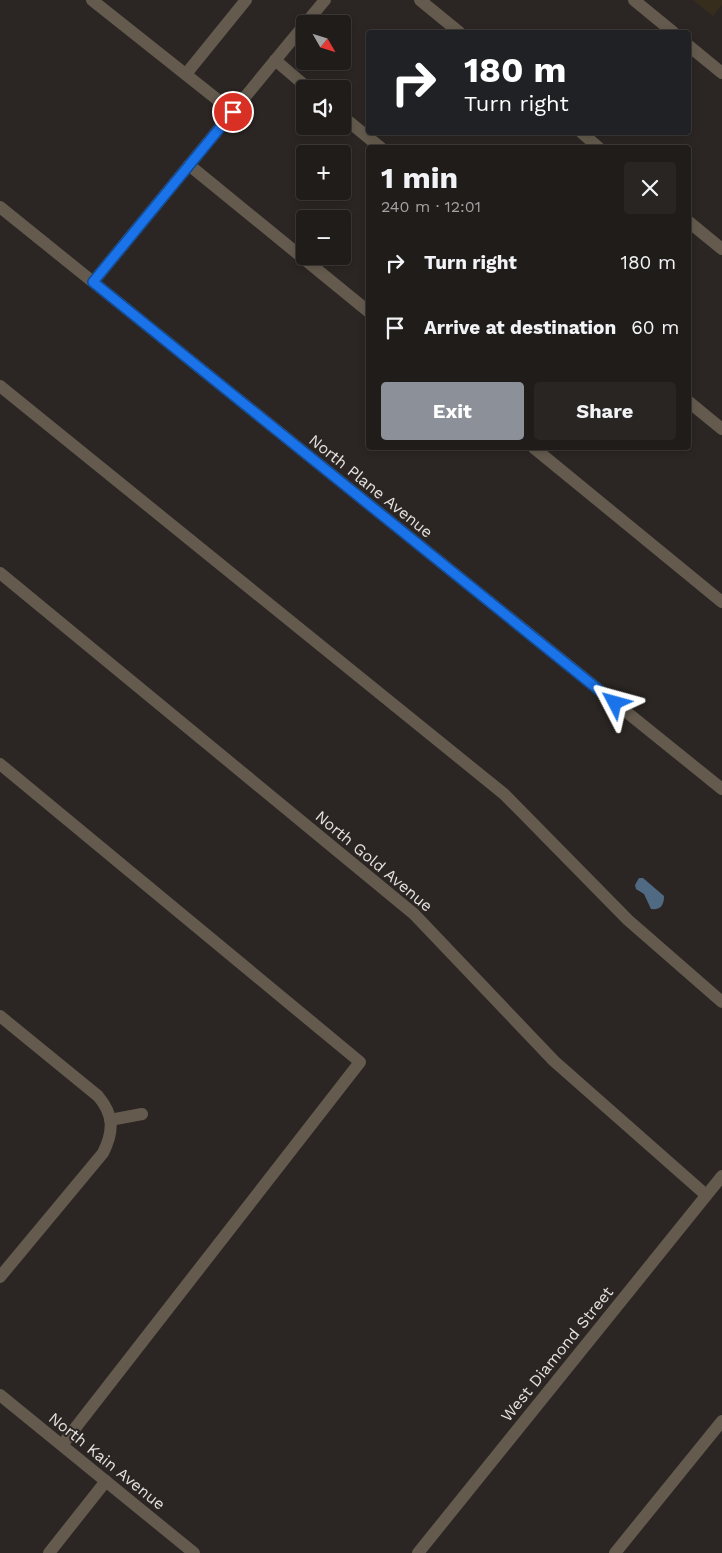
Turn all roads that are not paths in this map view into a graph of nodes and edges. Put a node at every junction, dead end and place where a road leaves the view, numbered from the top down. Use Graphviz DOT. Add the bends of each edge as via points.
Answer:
graph roads {
  1 [pos="92,0"];
  2 [pos="246,0"];
  3 [pos="325,0"];
  4 [pos="420,0"];
  5 [pos="634,0"];
  6 [pos="312,15"];
  7 [pos="457,30"];
  8 [pos="671,30"];
  9 [pos="296,35"];
  10 [pos="691,48"];
  11 [pos="275,60"];
  12 [pos="186,74"];
  13 [pos="722,74"];
  14 [pos="298,80"];
  15 [pos="233,112"];
  16 [pos="351,123"];
  17 [pos="584,135"];
  18 [pos="377,145"];
  19 [pos="596,145"];
  20 [pos="189,165"];
  21 [pos="0,207"];
  22 [pos="691,224"];
  23 [pos="722,249"];
  24 [pos="93,282"];
  25 [pos="366,310"];
  26 [pos="0,386"];
  27 [pos="691,404"];
  28 [pos="722,429"];
  29 [pos="536,450"];
  30 [pos="0,573"];
  31 [pos="722,602"];
  32 [pos="0,764"];
  33 [pos="722,790"];
  34 [pos="722,1002"];
  35 [pos="0,1016"];
  36 [pos="142,1114"];
  37 [pos="110,1120"];
  38 [pos="722,1176"];
  39 [pos="706,1196"];
  40 [pos="0,1277"];
  41 [pos="0,1395"];
  42 [pos="722,1421"];
  43 [pos="62,1445"];
  44 [pos="106,1481"];
  45 [pos="49,1553"];
  46 [pos="194,1553"];
  47 [pos="418,1553"];
  48 [pos="615,1553"];
  1 -- 12 [label="street"];
  2 -- 12 [label="street"];
  3 -- 6 [label="street"];
  4 -- 7 [label="street"];
  5 -- 8 [label="street"];
  9 -- 11 [label="street"];
  10 -- 13 [label="street"];
  11 -- 14 [label="street"];
  11 -- 15 [label="street"];
  12 -- 15 [label="street"];
  15 -- 20 [label="street"];
  16 -- 18 [label="street"];
  17 -- 19 [label="street"];
  20 -- 24 [label="street"];
  20 -- 25 [label="street"];
  21 -- 24 [label="street, North Plane Avenue"];
  22 -- 23 [label="street"];
  24 -- 33 [label="street, North Plane Avenue"];
  26 -- 34 [label="street" via="504,794 628,920"];
  27 -- 28 [label="street"];
  29 -- 31 [label="street"];
  30 -- 39 [label="street, North Gold Avenue" via="414,914 554,1061"];
  32 -- 43 [label="street" via="360,1062"];
  35 -- 37 [label="street" via="98,1096"];
  36 -- 37 [label="street"];
  37 -- 40 [label="street" via="110,1140 103,1153"];
  38 -- 39 [label="street, West Diamond Street"];
  39 -- 47 [label="street, West Diamond Street"];
  41 -- 43 [label="street, North Kain Avenue"];
  42 -- 48 [label="street"];
  43 -- 44 [label="street, North Kain Avenue"];
  44 -- 45 [label="street"];
  44 -- 46 [label="street, North Kain Avenue"];
}
